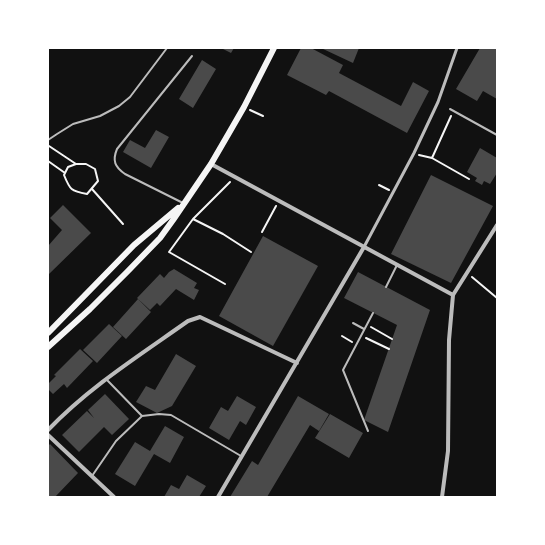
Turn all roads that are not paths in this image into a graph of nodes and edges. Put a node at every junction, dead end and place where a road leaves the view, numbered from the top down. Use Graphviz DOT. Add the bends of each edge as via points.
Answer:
graph roads {
  1 [pos="167,48"];
  2 [pos="274,48"];
  3 [pos="458,48"];
  4 [pos="192,56"];
  5 [pos="450,109"];
  6 [pos="497,135"];
  7 [pos="48,140"];
  8 [pos="211,164"];
  9 [pos="184,203"];
  10 [pos="497,225"];
  11 [pos="364,247"];
  12 [pos="397,265"];
  13 [pos="386,287"];
  14 [pos="453,295"];
  15 [pos="373,312"];
  16 [pos="353,323"];
  17 [pos="364,329"];
  18 [pos="48,333"];
  19 [pos="48,347"];
  20 [pos="297,364"];
  21 [pos="106,379"];
  22 [pos="142,416"];
  23 [pos="48,430"];
  24 [pos="368,431"];
  25 [pos="48,435"];
  26 [pos="242,456"];
  27 [pos="92,476"];
  28 [pos="114,497"];
  29 [pos="218,497"];
  30 [pos="442,497"];
  1 -- 7 [label="lane" via="130,97 100,116 73,124"];
  2 -- 8 [label="main road"];
  3 -- 11 [label="street" via="438,102 414,153"];
  4 -- 9 [label="lane" via="114,155 114,163 125,174"];
  5 -- 6 [label="lane"];
  8 -- 9 [label="main road"];
  8 -- 11 [label="street"];
  9 -- 18 [label="main road" via="134,246"];
  9 -- 19 [label="main road" via="148,251"];
  10 -- 14 [label="street"];
  11 -- 12 [label="street"];
  11 -- 20 [label="street"];
  12 -- 13 [label="lane"];
  12 -- 14 [label="street"];
  14 -- 30 [label="street" via="448,340 448,451"];
  15 -- 17 [label="lane"];
  16 -- 17 [label="lane"];
  17 -- 24 [label="lane" via="343,370"];
  20 -- 21 [label="street" via="200,317 188,321"];
  20 -- 26 [label="street"];
  21 -- 22 [label="lane"];
  21 -- 23 [label="street" via="71,407"];
  22 -- 26 [label="lane" via="171,415"];
  22 -- 27 [label="lane" via="116,441"];
  25 -- 27 [label="street"];
  26 -- 29 [label="street"];
  27 -- 28 [label="street"];
}
